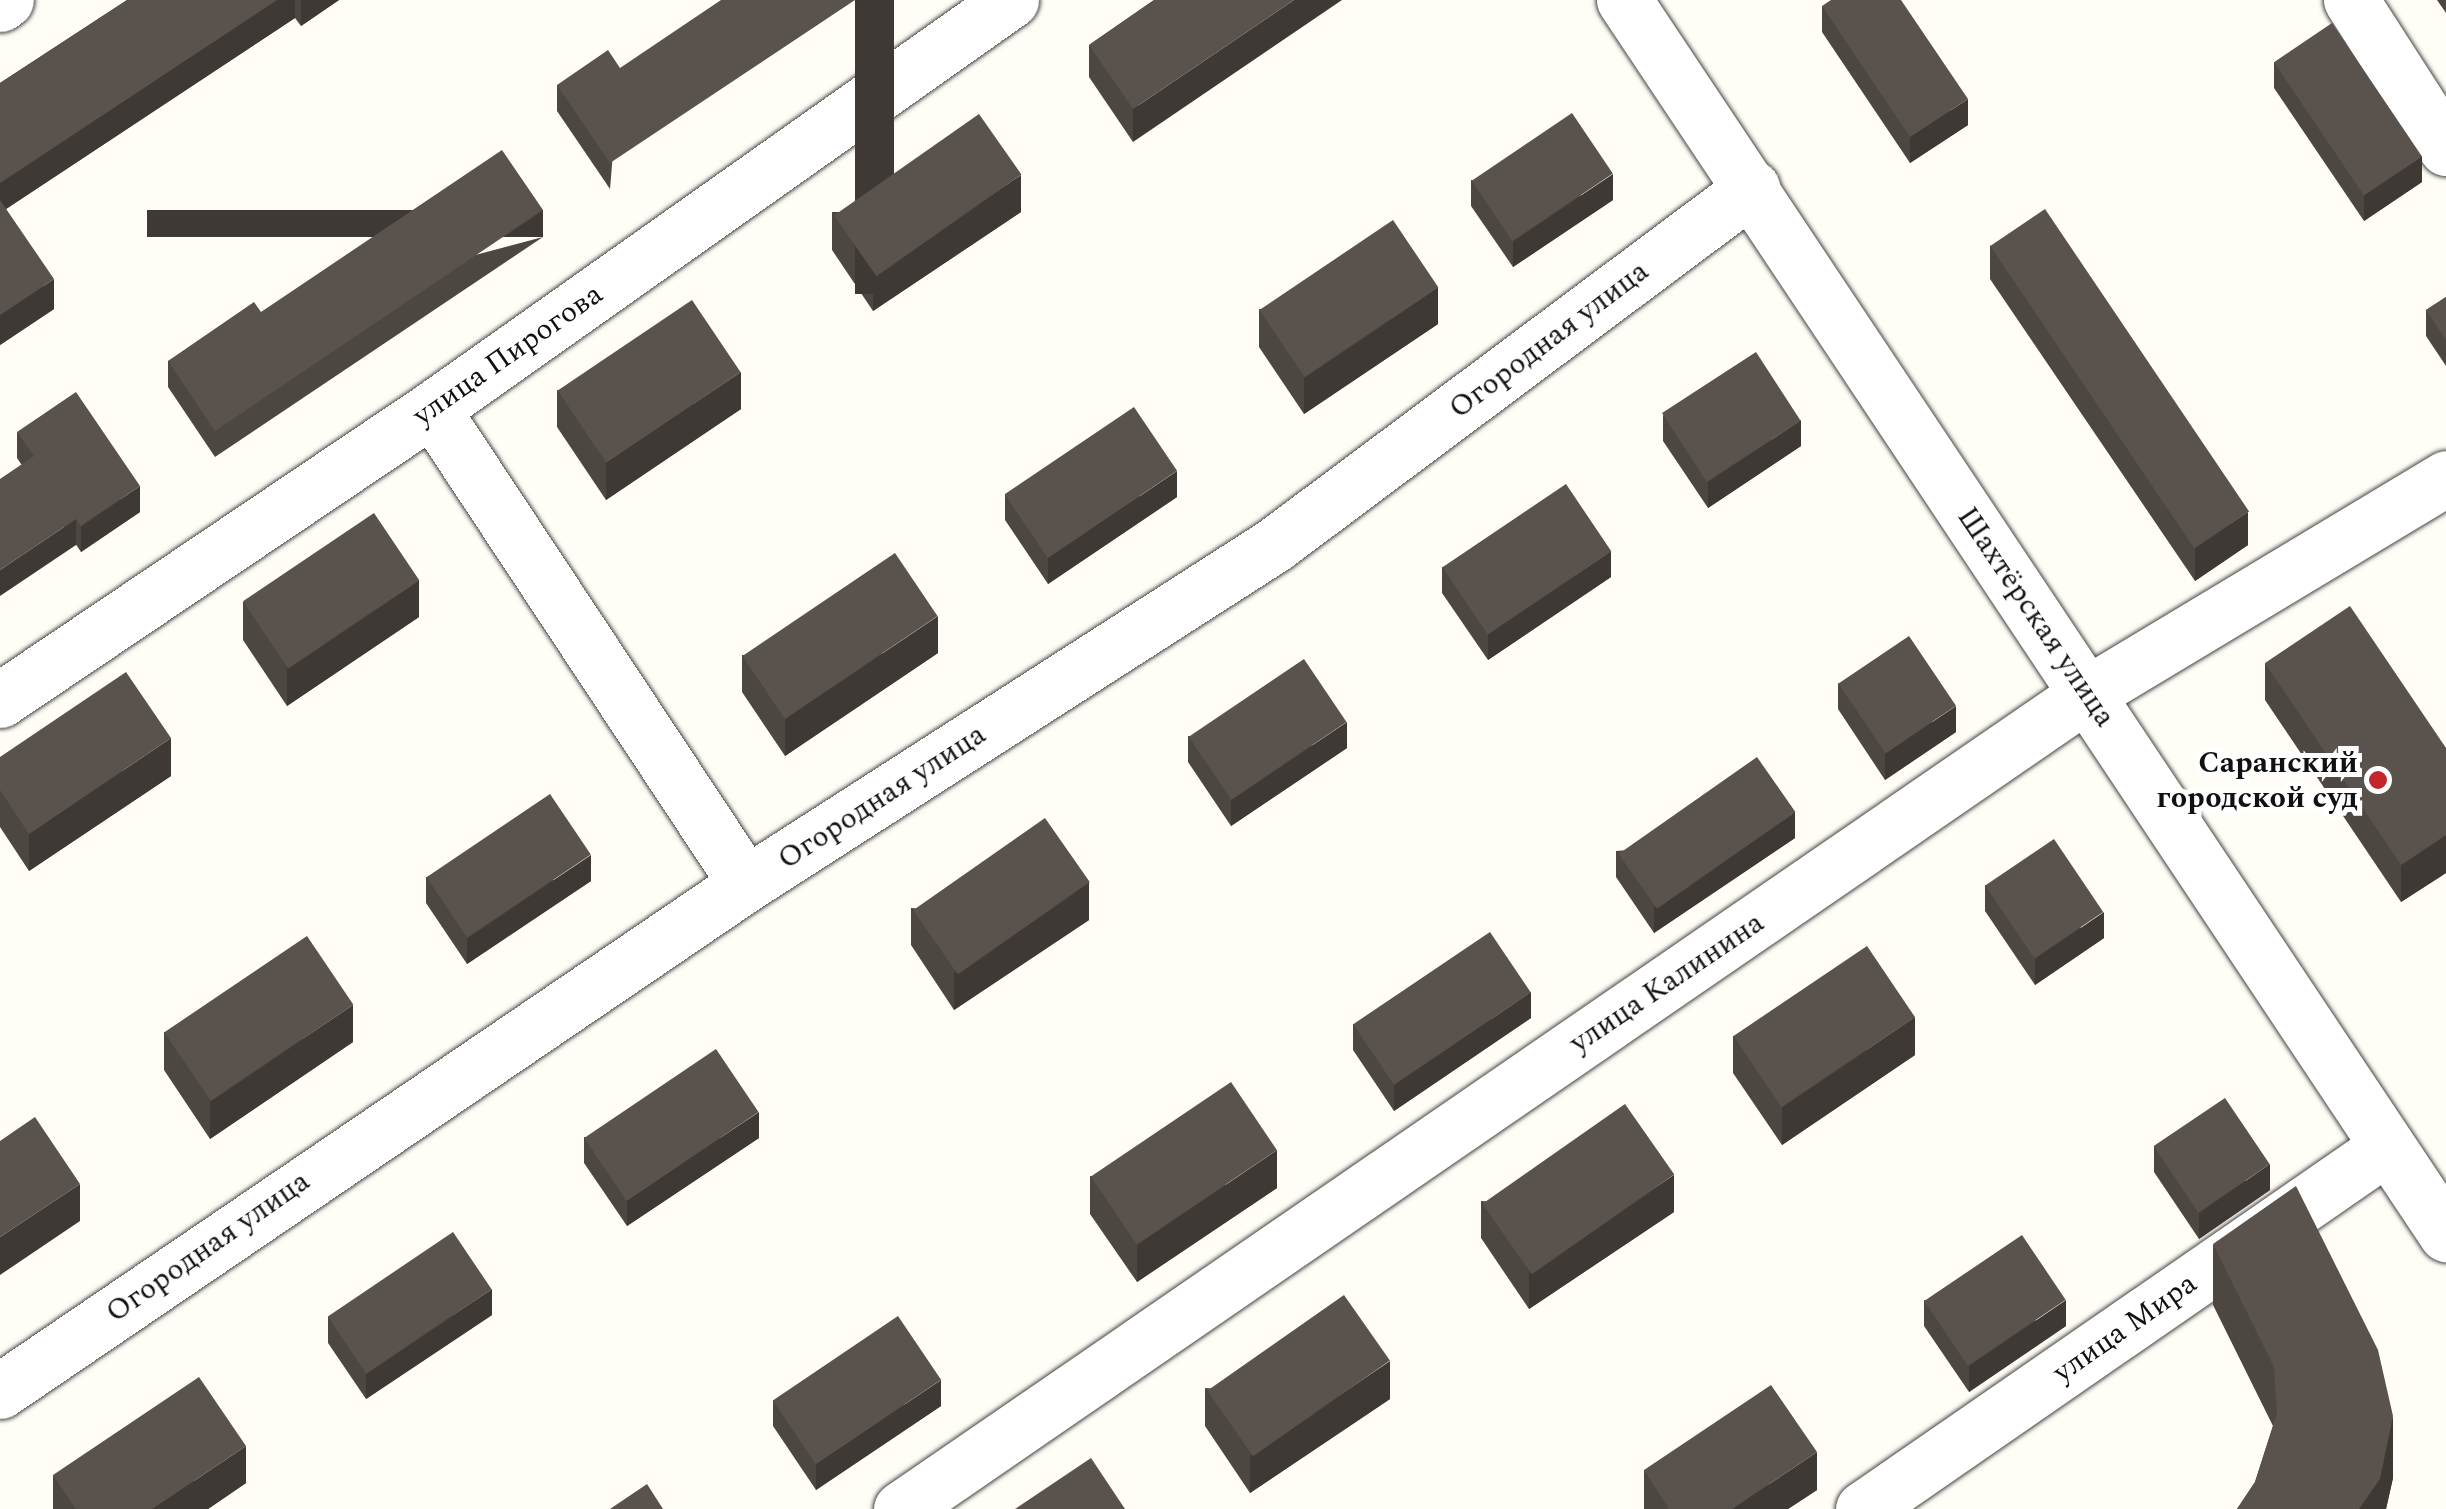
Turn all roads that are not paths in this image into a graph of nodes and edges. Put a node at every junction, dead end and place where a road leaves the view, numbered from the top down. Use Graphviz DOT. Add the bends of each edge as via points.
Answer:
graph roads {
  1 [pos="1011,0"];
  2 [pos="1624,0"];
  3 [pos="2352,0"];
  4 [pos="2446,148"];
  5 [pos="1752,188"];
  6 [pos="432,409"];
  7 [pos="2446,478"];
  8 [pos="2087,694"];
  9 [pos="0,700"];
  10 [pos="746,884"];
  11 [pos="2387,1146"];
  12 [pos="2446,1234"];
  13 [pos="0,1392"];
  14 [pos="901,1509"];
  15 [pos="1863,1509"];
  1 -- 6 [label="street, улица Пирогова"];
  2 -- 5 [label="street, Шахтёрская улица"];
  3 -- 4 [label="street"];
  5 -- 8 [label="street, Шахтёрская улица"];
  5 -- 10 [label="street, Огородная улица" via="1274,546"];
  6 -- 9 [label="street, улица Пирогова"];
  6 -- 10 [label="street"];
  7 -- 8 [label="street, улица Калинина"];
  8 -- 11 [label="street, Шахтёрская улица"];
  8 -- 14 [label="street, улица Калинина"];
  10 -- 13 [label="street, Огородная улица"];
  11 -- 12 [label="street, Шахтёрская улица"];
  11 -- 15 [label="street, улица Мира"];
}
